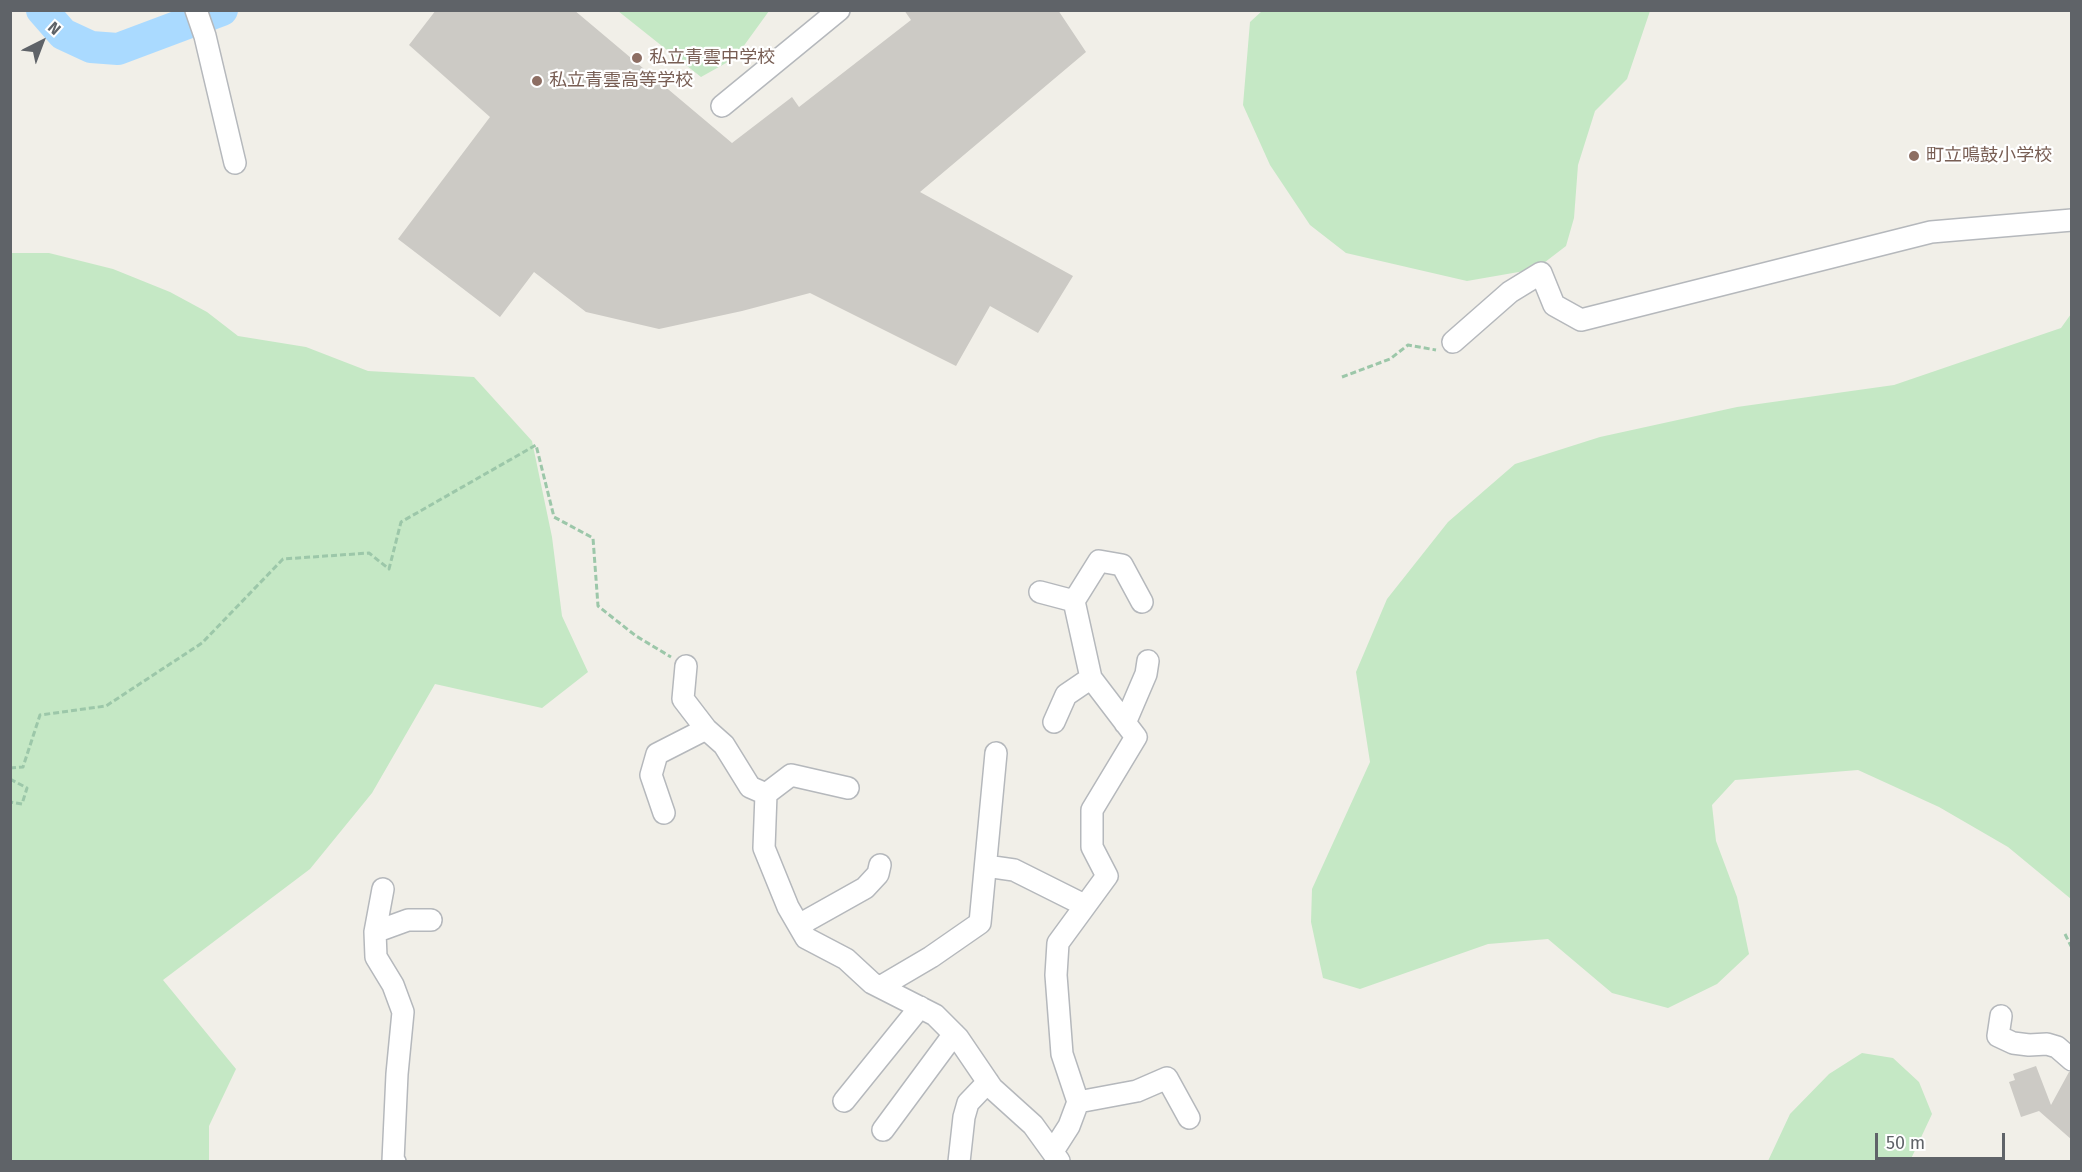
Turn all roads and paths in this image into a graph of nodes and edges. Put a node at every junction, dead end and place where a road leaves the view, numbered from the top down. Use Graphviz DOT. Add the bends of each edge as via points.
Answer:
graph roads {
  1 [pos="196,10"];
  2 [pos="839,10"];
  3 [pos="722,106"];
  4 [pos="235,163"];
  5 [pos="2072,220"];
  6 [pos="1453,342"];
  7 [pos="1342,377"];
  8 [pos="1040,592"];
  9 [pos="1074,601"];
  10 [pos="1142,602"];
  11 [pos="1148,661"];
  12 [pos="686,666"];
  13 [pos="1091,678"];
  14 [pos="1054,722"];
  15 [pos="1125,723"];
  16 [pos="706,729"];
  17 [pos="996,753"];
  18 [pos="10,768"];
  19 [pos="10,779"];
  20 [pos="848,788"];
  21 [pos="766,794"];
  22 [pos="10,802"];
  23 [pos="664,813"];
  24 [pos="880,865"];
  25 [pos="986,867"];
  26 [pos="383,889"];
  27 [pos="1084,905"];
  28 [pos="431,920"];
  29 [pos="798,926"];
  30 [pos="375,932"];
  31 [pos="2064,934"];
  32 [pos="2072,948"];
  33 [pos="880,987"];
  34 [pos="920,1007"];
  35 [pos="2001,1016"];
  36 [pos="954,1035"];
  37 [pos="2072,1060"];
  38 [pos="988,1082"];
  39 [pos="844,1101"];
  40 [pos="1078,1102"];
  41 [pos="1189,1118"];
  42 [pos="883,1130"];
  43 [pos="1056,1156"];
  44 [pos="395,1161"];
  45 [pos="959,1161"];
  1 -- 4 [label="street"];
  2 -- 3 [label="street"];
  5 -- 6 [label="street" via="1931,232 1581,320 1554,305 1541,273 1510,292"];
  6 -- 7 [label="path" via="1435,351 1408,345 1390,359"];
  8 -- 9 [label="street"];
  9 -- 10 [label="street" via="1099,561 1122,565"];
  9 -- 13 [label="street"];
  11 -- 15 [label="street"];
  12 -- 16 [label="street" via="683,699"];
  12 -- 18 [label="path" via="636,636 598,606 593,538 554,517 536,445 401,522 389,569 369,554 283,559 202,643 106,706 40,715 23,767"];
  13 -- 14 [label="street" via="1066,695"];
  13 -- 15 [label="street"];
  15 -- 27 [label="street" via="1136,737 1092,810 1092,847 1107,876"];
  16 -- 21 [label="street" via="724,746 750,787"];
  16 -- 23 [label="street" via="657,754 651,775"];
  17 -- 25 [label="street"];
  19 -- 22 [label="path" via="27,788 22,804"];
  20 -- 21 [label="street" via="791,776"];
  21 -- 29 [label="street" via="764,848"];
  24 -- 29 [label="street" via="878,874 864,888"];
  25 -- 27 [label="street" via="1014,870"];
  25 -- 33 [label="street" via="980,923"];
  26 -- 30 [label="street"];
  27 -- 40 [label="street" via="1058,943 1056,975 1062,1054"];
  28 -- 30 [label="street" via="408,920"];
  29 -- 33 [label="street" via="806,938 846,959"];
  30 -- 44 [label="street" via="376,957 403,1012"];
  31 -- 32 [label="path"];
  33 -- 34 [label="street"];
  34 -- 36 [label="street" via="935,1015"];
  34 -- 39 [label="street"];
  35 -- 37 [label="street" via="1998,1036 2013,1043 2057,1047"];
  36 -- 38 [label="street"];
  36 -- 42 [label="street"];
  38 -- 43 [label="street" via="1033,1125"];
  38 -- 45 [label="street" via="968,1103"];
  40 -- 41 [label="street" via="1137,1091 1167,1078"];
  40 -- 43 [label="street"];
}
